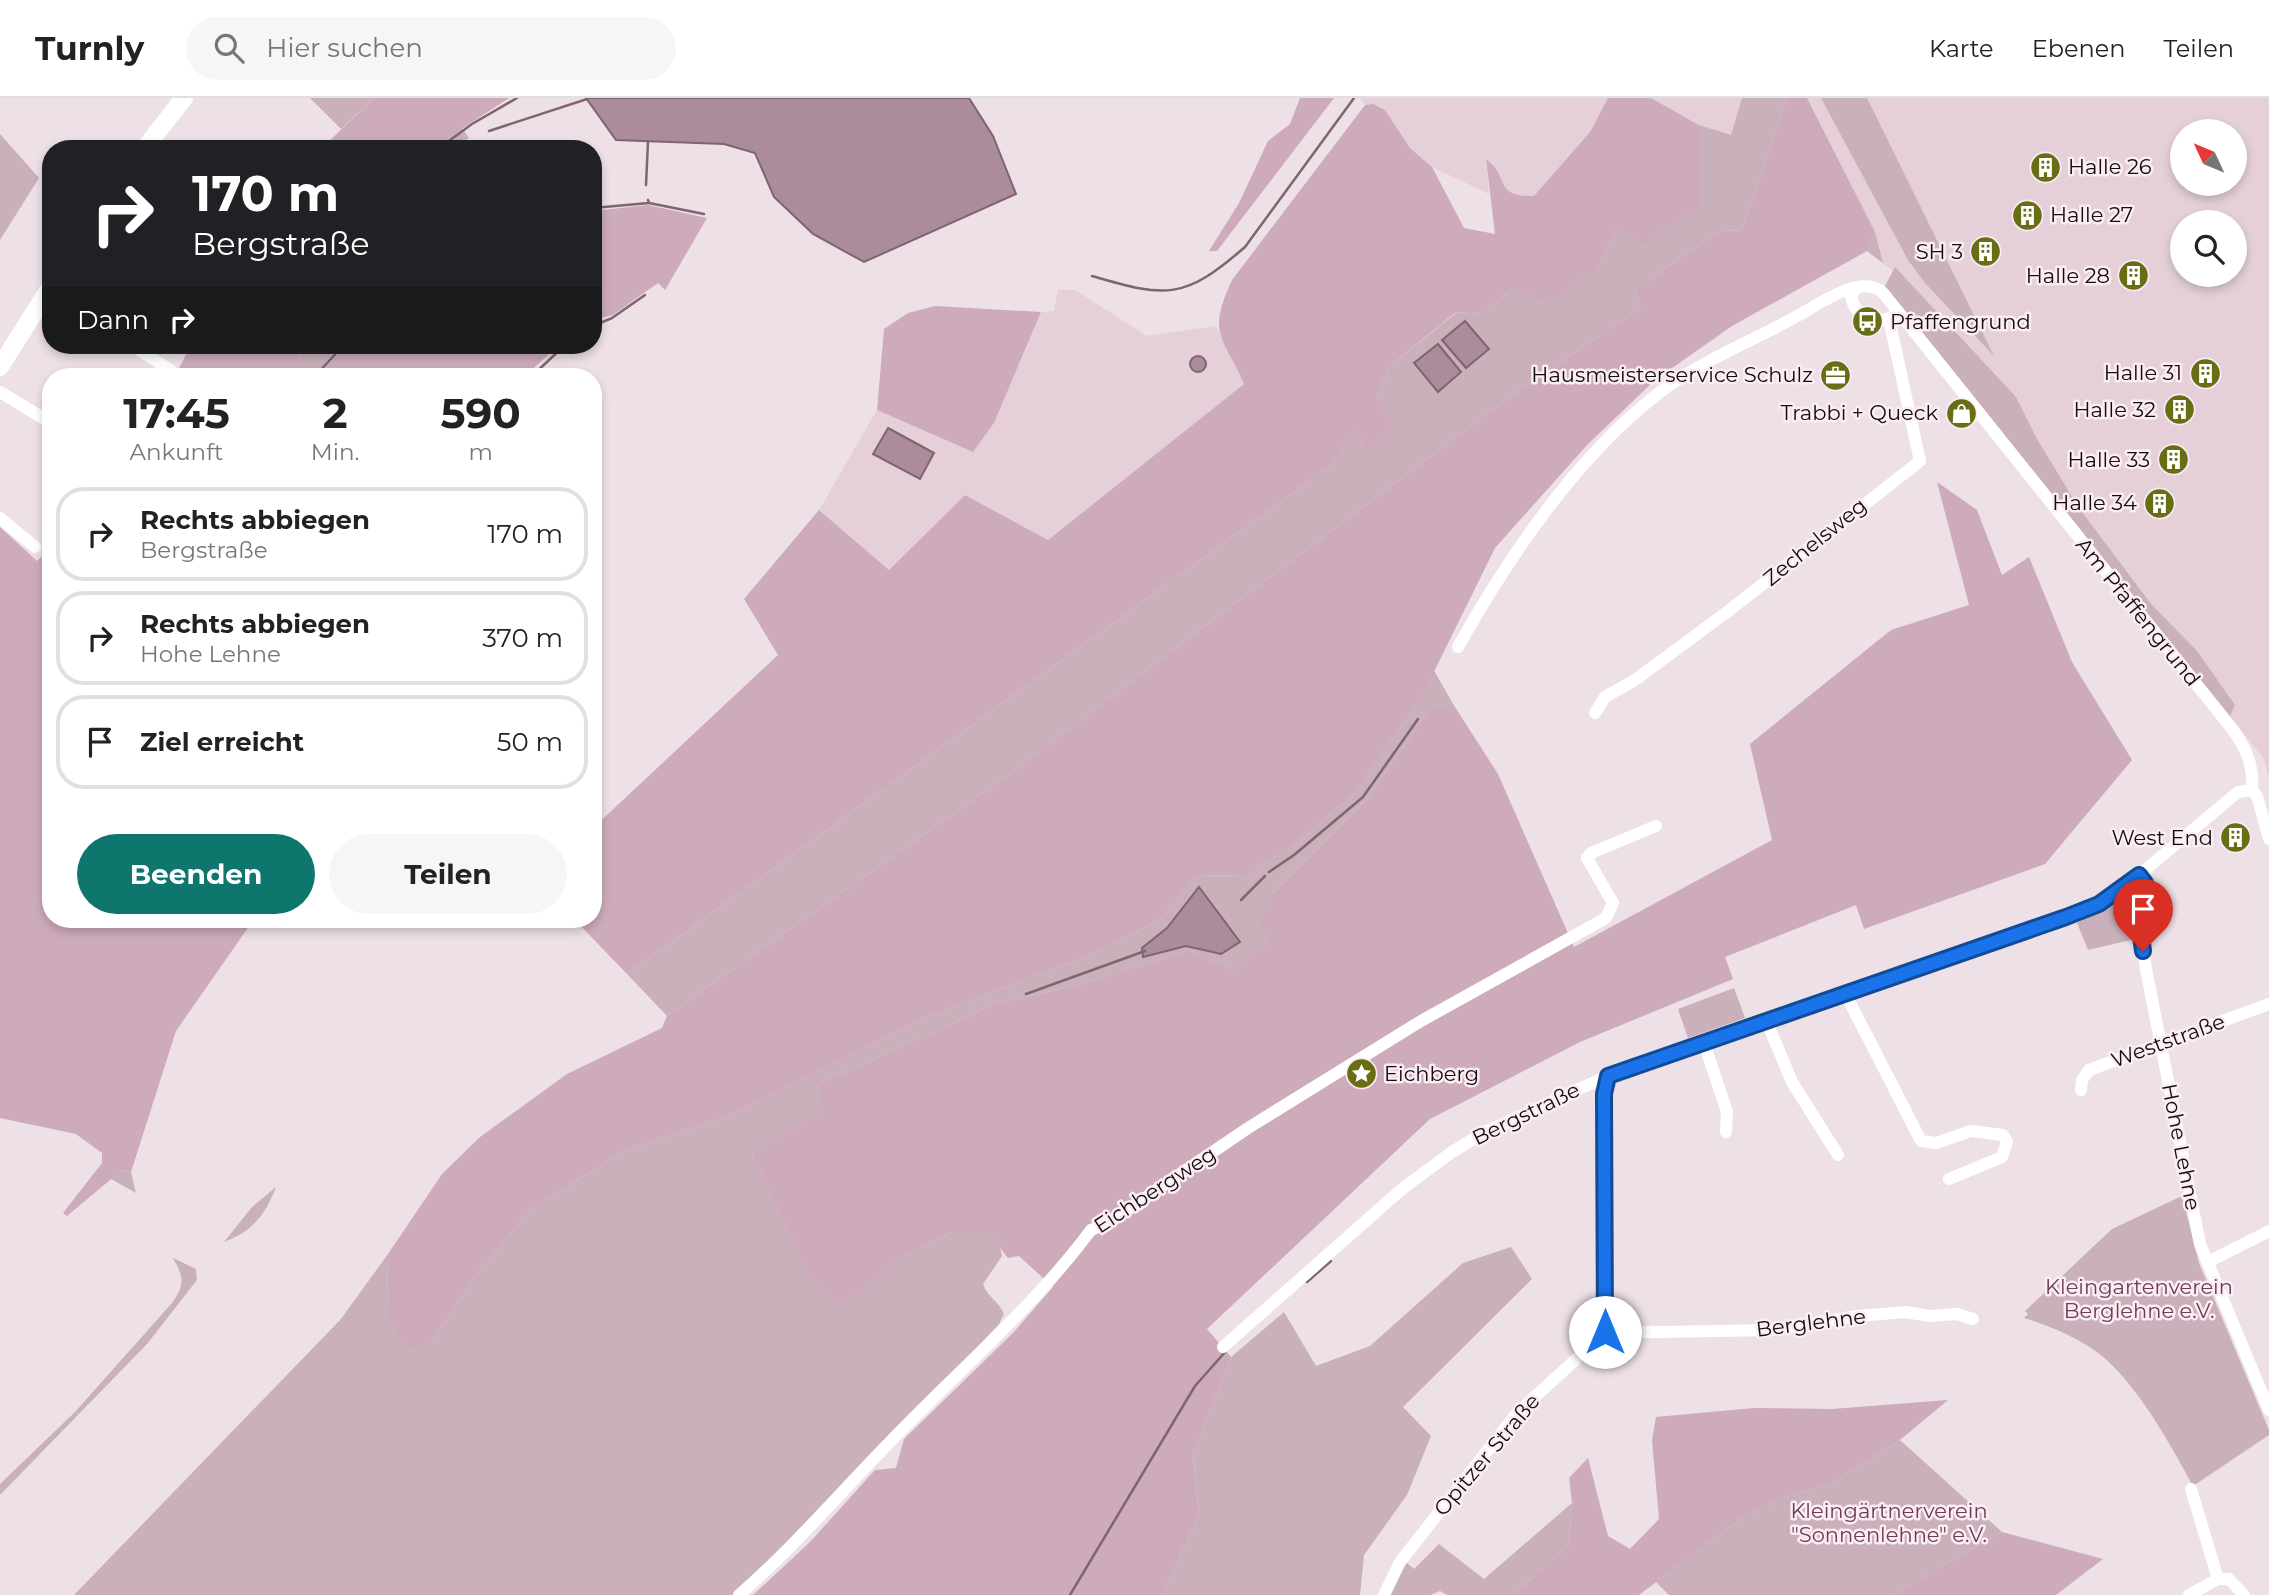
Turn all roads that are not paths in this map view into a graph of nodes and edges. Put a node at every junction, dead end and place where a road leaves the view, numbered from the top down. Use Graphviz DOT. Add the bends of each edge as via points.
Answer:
graph roads {
  1 [pos="184,98"];
  2 [pos="151,140"];
  3 [pos="1856,288"];
  4 [pos="42,303"];
  5 [pos="1893,316"];
  6 [pos="145,354"];
  7 [pos="0,367"];
  8 [pos="167,368"];
  9 [pos="0,392"];
  10 [pos="42,418"];
  11 [pos="0,518"];
  12 [pos="35,547"];
  13 [pos="1458,647"];
  14 [pos="1595,713"];
  15 [pos="2252,790"];
  16 [pos="1656,826"];
  17 [pos="2269,839"];
  18 [pos="2139,875"];
  19 [pos="1845,993"];
  20 [pos="2269,1004"];
  21 [pos="1766,1020"];
  22 [pos="1704,1042"];
  23 [pos="2162,1042"];
  24 [pos="1608,1076"];
  25 [pos="2081,1090"];
  26 [pos="1726,1132"];
  27 [pos="1838,1155"];
  28 [pos="1950,1179"];
  29 [pos="2269,1231"];
  30 [pos="2208,1262"];
  31 [pos="1973,1320"];
  32 [pos="1605,1332"];
  33 [pos="1223,1347"];
  34 [pos="2269,1410"];
  35 [pos="2191,1489"];
  36 [pos="2218,1579"];
  37 [pos="740,1595"];
  38 [pos="1384,1595"];
  39 [pos="2189,1595"];
  40 [pos="2244,1595"];
  1 -- 2 [label="street"];
  3 -- 5 [label="street, Am Pfaffengrund" via="1877,286"];
  3 -- 5 [label="street" via="1851,297 1854,307 1867,319"];
  3 -- 13 [label="street" via="1711,361 1638,410 1574,476 1502,570"];
  4 -- 7 [label="street"];
  5 -- 14 [label="street, Zechelsweg" via="1920,461 1695,637 1605,697"];
  5 -- 15 [label="street, Am Pfaffengrund" via="2233,730 2249,758"];
  6 -- 8 [label="street"];
  9 -- 10 [label="street"];
  11 -- 12 [label="street"];
  15 -- 17 [label="street, Am Pfaffengrund"];
  15 -- 18 [label="street, Bergstraße" via="2238,792"];
  16 -- 37 [label="street, Eichbergweg" via="1591,853 1587,863 1613,903 1612,911 1583,933 1420,1021 1091,1230 970,1365"];
  18 -- 19 [label="street, Bergstraße" via="2081,912"];
  18 -- 23 [label="street, Hohe Lehne" via="2145,883 2141,936"];
  19 -- 21 [label="street, Bergstraße"];
  19 -- 28 [label="street" via="1921,1141 1936,1143 1971,1131 2003,1135 2007,1142 2002,1157"];
  20 -- 23 [label="street, Weststraße"];
  21 -- 22 [label="street, Bergstraße"];
  21 -- 27 [label="street" via="1793,1082"];
  22 -- 24 [label="street, Bergstraße"];
  22 -- 26 [label="street" via="1727,1112"];
  23 -- 25 [label="street, Weststraße" via="2089,1070"];
  23 -- 30 [label="street, Hohe Lehne" via="2200,1244"];
  24 -- 32 [label="street" via="1604,1094"];
  24 -- 33 [label="street, Bergstraße" via="1523,1112 1452,1152 1370,1217"];
  29 -- 30 [label="street"];
  30 -- 34 [label="street, Hohe Lehne"];
  31 -- 32 [label="street, Berglehne" via="1957,1314 1906,1312 1772,1330"];
  32 -- 38 [label="street, Opitzer Straße" via="1517,1413 1400,1562"];
  35 -- 36 [label="street"];
  36 -- 39 [label="street"];
  36 -- 40 [label="street" via="2229,1579"];
}
